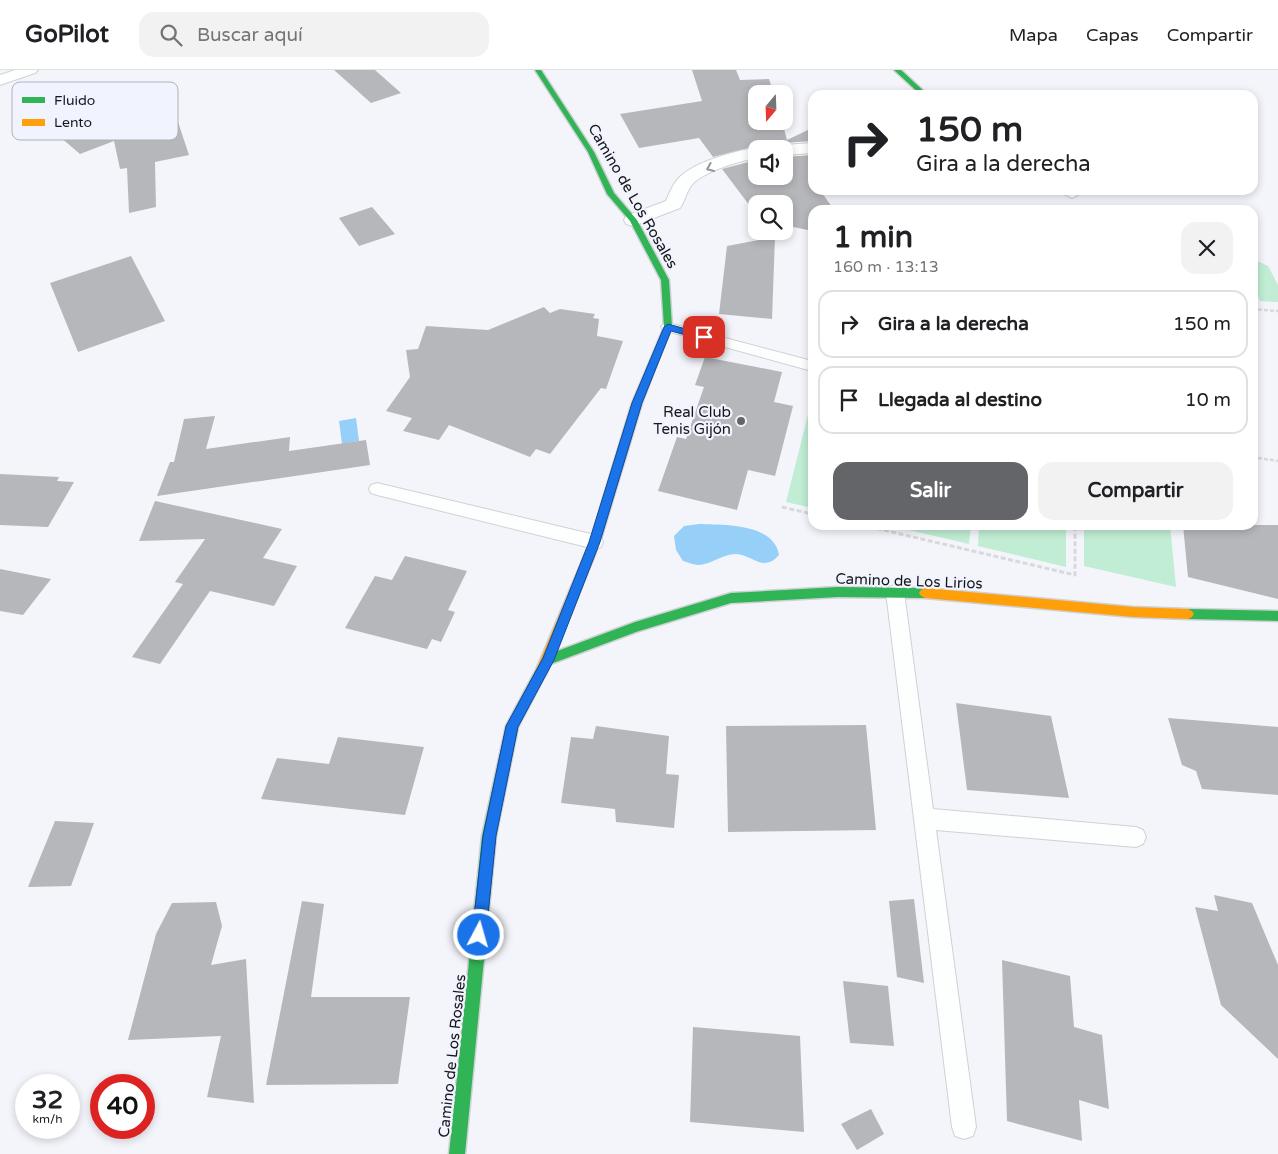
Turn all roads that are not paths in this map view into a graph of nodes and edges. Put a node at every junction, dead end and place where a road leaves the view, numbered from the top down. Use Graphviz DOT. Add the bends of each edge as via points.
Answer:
graph roads {
  1 [pos="30,70"];
  2 [pos="538,70"];
  3 [pos="897,70"];
  4 [pos="0,80"];
  5 [pos="920,90"];
  6 [pos="808,148"];
  7 [pos="793,149"];
  8 [pos="748,155"];
  9 [pos="633,220"];
  10 [pos="668,327"];
  11 [pos="808,365"];
  12 [pos="377,489"];
  13 [pos="595,542"];
  14 [pos="895,592"];
  15 [pos="1278,616"];
  16 [pos="548,660"];
  17 [pos="925,819"];
  18 [pos="1136,836"];
  19 [pos="964,1127"];
  20 [pos="457,1154"];
  1 -- 4 [label="street"];
  2 -- 9 [label="street, Camino de Los Rosales" via="591,152 611,194"];
  3 -- 5 [label="street"];
  6 -- 7 [label="street"];
  8 -- 9 [label="street, one-way" via="691,176 684,182 674,204"];
  9 -- 10 [label="street, Camino de Los Rosales" via="665,280"];
  10 -- 11 [label="lane"];
  10 -- 13 [label="street, Camino de Los Rosales" via="637,403"];
  12 -- 13 [label="lane"];
  13 -- 16 [label="street, Camino de Los Rosales"];
  14 -- 15 [label="street, Camino de Los Lirios" via="1133,612"];
  14 -- 16 [label="street, Camino de Los Lirios" via="731,598 635,627"];
  14 -- 17 [label="lane"];
  16 -- 20 [label="street, Camino de Los Rosales" via="512,726 489,836"];
  17 -- 18 [label="lane"];
  17 -- 19 [label="lane"];
}
